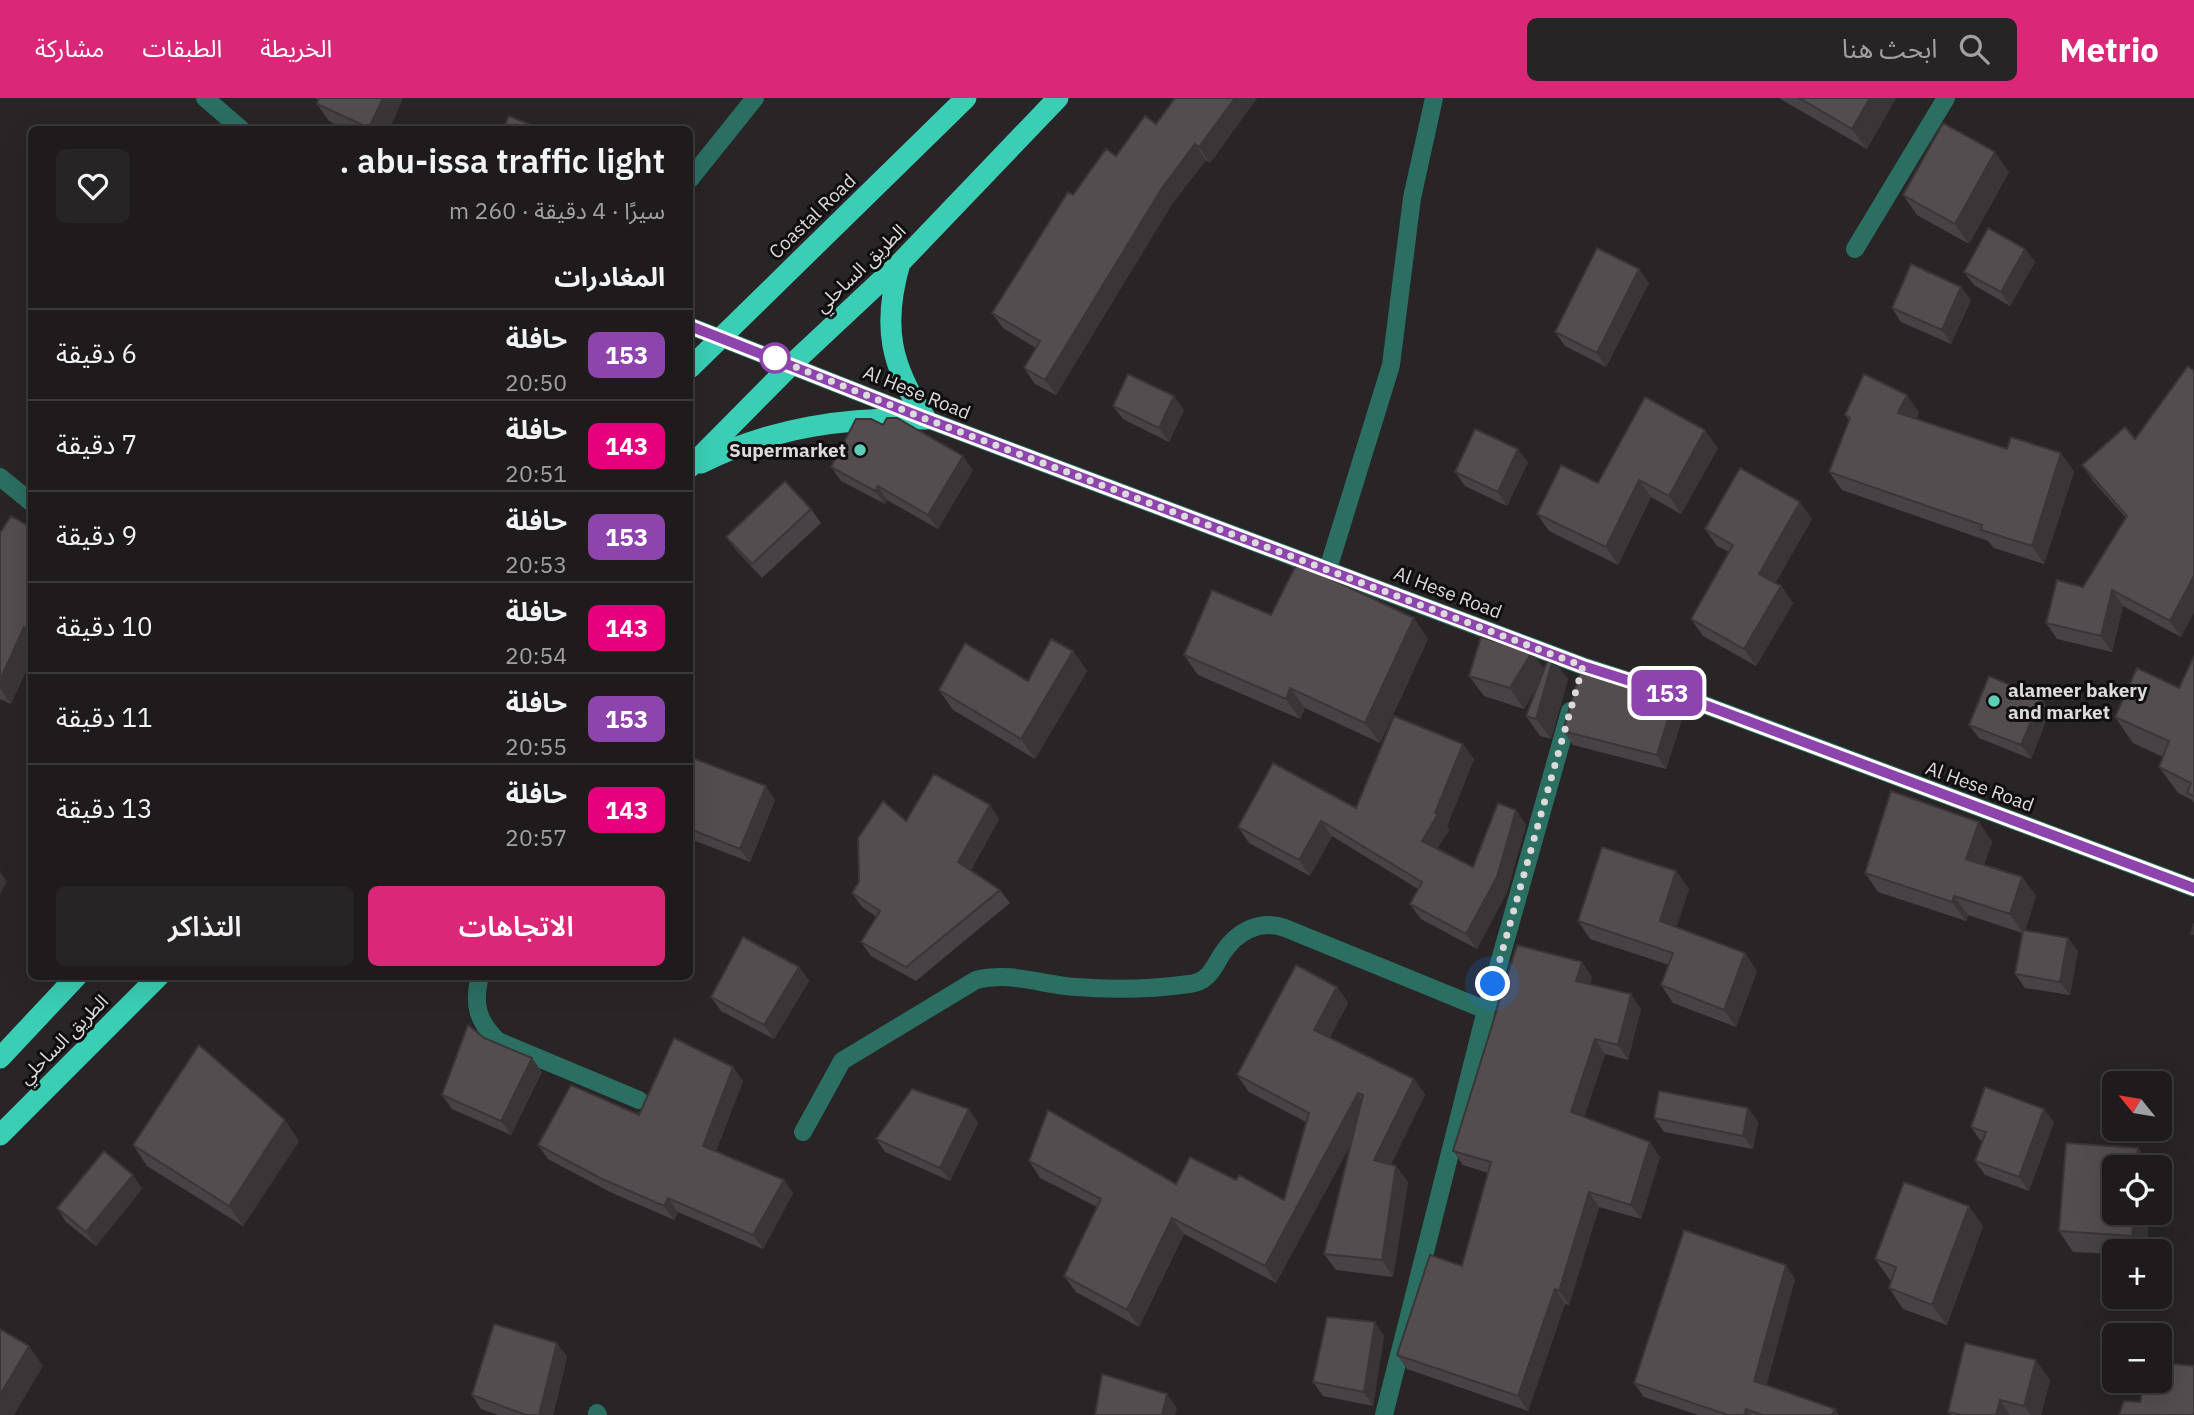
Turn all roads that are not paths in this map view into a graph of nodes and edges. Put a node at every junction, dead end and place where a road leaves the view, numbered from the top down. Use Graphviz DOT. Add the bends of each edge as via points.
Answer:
graph roads {
  1 [pos="205,98"];
  2 [pos="755,98"];
  3 [pos="966,98"];
  4 [pos="1058,98"];
  5 [pos="1434,98"];
  6 [pos="1947,98"];
  7 [pos="231,126"];
  8 [pos="693,175"];
  9 [pos="1855,249"];
  10 [pos="901,262"];
  11 [pos="693,327"];
  12 [pos="720,338"];
  13 [pos="792,364"];
  14 [pos="693,365"];
  15 [pos="926,419"];
  16 [pos="693,465"];
  17 [pos="693,467"];
  18 [pos="0,477"];
  19 [pos="28,500"];
  20 [pos="1328,569"];
  21 [pos="1579,680"];
  22 [pos="2194,888"];
  23 [pos="73,980"];
  24 [pos="155,980"];
  25 [pos="479,980"];
  26 [pos="1486,1010"];
  27 [pos="0,1058"];
  28 [pos="639,1100"];
  29 [pos="803,1132"];
  30 [pos="0,1135"];
  31 [pos="1384,1415"];
  1 -- 7 [label="street"];
  2 -- 8 [label="street"];
  3 -- 12 [label="highway, Coastal Road"];
  4 -- 10 [label="highway, الطريق الساحلي"];
  5 -- 20 [label="street" via="1412,198 1391,365"];
  6 -- 9 [label="street"];
  10 -- 13 [label="highway, الطريق الساحلي"];
  10 -- 15 [label="highway" via="891,306 895,361 907,392"];
  11 -- 12 [label="street, Al Hese Road"];
  12 -- 13 [label="street, Al Hese Road"];
  12 -- 14 [label="highway, Coastal Road"];
  13 -- 15 [label="street, Al Hese Road"];
  13 -- 16 [label="highway, الطريق الساحلي"];
  15 -- 17 [label="highway" via="842,420 801,427"];
  15 -- 20 [label="street, Al Hese Road"];
  18 -- 19 [label="street"];
  20 -- 21 [label="street, Al Hese Road"];
  21 -- 22 [label="street, Al Hese Road" via="1702,704"];
  21 -- 26 [label="street"];
  23 -- 27 [label="highway"];
  24 -- 30 [label="highway, الطريق الساحلي"];
  25 -- 28 [label="street" via="475,1005 483,1026 498,1041"];
  26 -- 29 [label="street" via="1270,922 1254,925 1223,952 1213,973 1194,984 1075,987 1015,976 976,980 842,1061"];
  26 -- 31 [label="street"];
}
